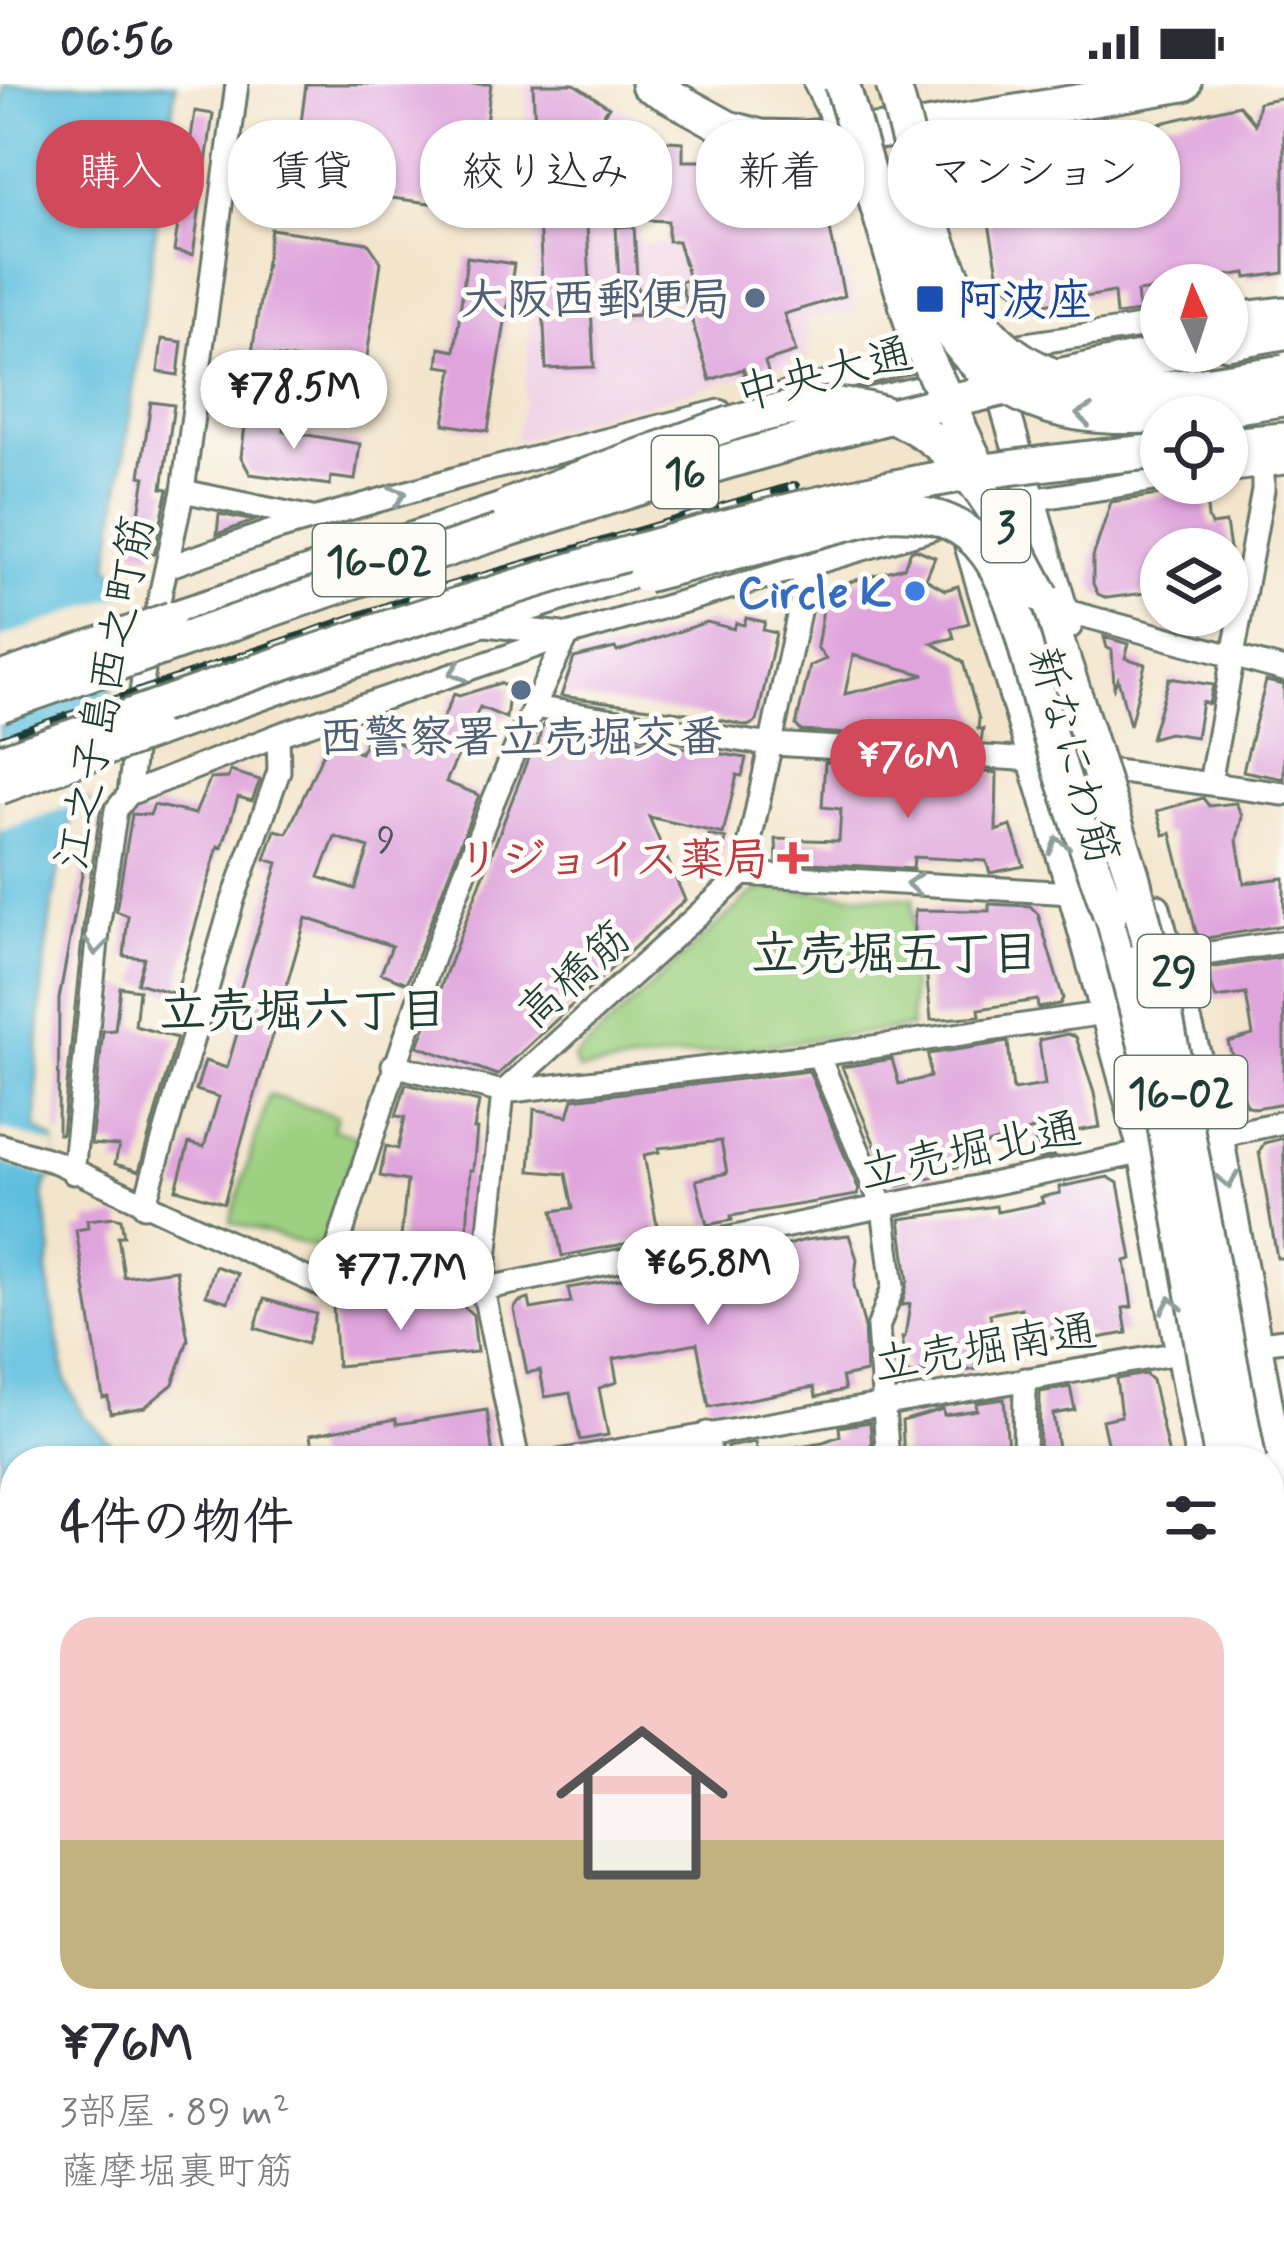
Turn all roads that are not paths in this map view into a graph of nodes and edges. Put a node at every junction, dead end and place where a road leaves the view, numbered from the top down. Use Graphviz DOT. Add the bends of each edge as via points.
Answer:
graph roads {
  1 [pos="237,84"];
  2 [pos="648,84"];
  3 [pos="814,84"];
  4 [pos="829,84"];
  5 [pos="842,84"];
  6 [pos="858,84"];
  7 [pos="870,84"];
  8 [pos="893,84"];
  9 [pos="910,84"];
  10 [pos="1184,84"];
  11 [pos="713,120"];
  12 [pos="833,120"];
  13 [pos="837,120"];
  14 [pos="918,120"];
  15 [pos="968,120"];
  16 [pos="864,209"];
  17 [pos="951,228"];
  18 [pos="1284,308"];
  19 [pos="1248,312"];
  20 [pos="1140,327"];
  21 [pos="1284,332"];
  22 [pos="1248,340"];
  23 [pos="1284,342"];
  24 [pos="1248,344"];
  25 [pos="987,347"];
  26 [pos="1140,358"];
  27 [pos="1140,360"];
  28 [pos="912,361"];
  29 [pos="1284,372"];
  30 [pos="996,376"];
  31 [pos="959,383"];
  32 [pos="922,390"];
  33 [pos="1284,399"];
  34 [pos="672,425"];
  35 [pos="1284,425"];
  36 [pos="1248,430"];
  37 [pos="1140,444"];
  38 [pos="1140,454"];
  39 [pos="1277,456"];
  40 [pos="1022,462"];
  41 [pos="1248,465"];
  42 [pos="950,480"];
  43 [pos="1140,482"];
  44 [pos="182,491"];
  45 [pos="1031,500"];
  46 [pos="478,513"];
  47 [pos="317,520"];
  48 [pos="961,521"];
  49 [pos="720,546"];
  50 [pos="166,568"];
  51 [pos="804,568"];
  52 [pos="1053,603"];
  53 [pos="641,613"];
  54 [pos="475,624"];
  55 [pos="202,634"];
  56 [pos="568,635"];
  57 [pos="1234,656"];
  58 [pos="1284,670"];
  59 [pos="0,676"];
  60 [pos="208,688"];
  61 [pos="0,705"];
  62 [pos="533,707"];
  63 [pos="278,735"];
  64 [pos="774,744"];
  65 [pos="1034,760"];
  66 [pos="0,762"];
  67 [pos="1098,772"];
  68 [pos="1210,784"];
  69 [pos="0,790"];
  70 [pos="129,794"];
  71 [pos="1284,794"];
  72 [pos="743,874"];
  73 [pos="1072,893"];
  74 [pos="1110,914"];
  75 [pos="1284,942"];
  76 [pos="1171,959"];
  77 [pos="1105,1013"];
  78 [pos="818,1055"];
  79 [pos="393,1066"];
  80 [pos="503,1092"];
  81 [pos="1284,1122"];
  82 [pos="1219,1136"];
  83 [pos="0,1145"];
  84 [pos="1143,1153"];
  85 [pos="64,1167"];
  86 [pos="144,1206"];
  87 [pos="883,1208"];
  88 [pos="325,1287"];
  89 [pos="483,1289"];
  90 [pos="1271,1341"];
  91 [pos="1179,1352"];
  92 [pos="1025,1379"];
  93 [pos="886,1402"];
  94 [pos="707,1433"];
  95 [pos="515,1446"];
  96 [pos="638,1446"];
  97 [pos="709,1446"];
  98 [pos="887,1446"];
  99 [pos="1024,1446"];
  100 [pos="1198,1446"];
  101 [pos="1219,1446"];
  102 [pos="1246,1446"];
  103 [pos="1280,1446"];
  1 -- 44 [label="street, 江之子島西之町筋"];
  2 -- 11 [label="highway"];
  3 -- 12 [label="street"];
  4 -- 13 [label="main road, 新なにわ筋 / 29"];
  5 -- 67 [label="highway, 3, bridge" via="914,331 1013,545"];
  33 -- 6 [label="highway, one-way, bridge" via="1101,418 1049,407 1006,386 954,337 934,302"];
  7 -- 31 [label="highway, 3, bridge"];
  8 -- 29 [label="highway, bridge" via="959,295 1013,355 1074,381 1124,389"];
  9 -- 14 [label="main road, 新なにわ筋 / 29"];
  10 -- 15 [label="highway"];
  16 -- 28 [label="main road, 新なにわ筋 / 29"];
  17 -- 25 [label="main road, 新なにわ筋 / 29"];
  18 -- 19 [label="street"];
  20 -- 25 [label="street"];
  21 -- 22 [label="highway"];
  23 -- 24 [label="main road"];
  25 -- 28 [label="street"];
  25 -- 30 [label="main road, 新なにわ筋 / 29"];
  26 -- 30 [label="main road, 中央大通"];
  27 -- 55 [label="highway, 16, bridge" via="716,463"];
  28 -- 32 [label="main road, 新なにわ筋 / 29"];
  28 -- 34 [label="street"];
  30 -- 31 [label="main road, 中央大通"];
  30 -- 40 [label="main road, 新なにわ筋 / 29"];
  31 -- 32 [label="main road, 中央大通"];
  31 -- 52 [label="highway, 3, bridge"];
  32 -- 42 [label="main road, 新なにわ筋 / 29"];
  32 -- 46 [label="main road, 中央大通"];
  34 -- 46 [label="street"];
  47 -- 34 [label="street, one-way"];
  35 -- 36 [label="main road"];
  37 -- 40 [label="main road"];
  38 -- 60 [label="highway, 16, bridge" via="940,479 766,517"];
  39 -- 41 [label="street"];
  39 -- 57 [label="street" via="1263,490"];
  40 -- 42 [label="main road"];
  40 -- 45 [label="main road, 新なにわ筋 / 29"];
  42 -- 48 [label="main road, 新なにわ筋 / 29"];
  42 -- 49 [label="main road"];
  43 -- 45 [label="street"];
  44 -- 47 [label="street"];
  44 -- 50 [label="street, 江之子島西之町筋"];
  45 -- 48 [label="street"];
  45 -- 52 [label="main road, 新なにわ筋 / 29"];
  46 -- 59 [label="main road, 中央大通, bridge"];
  47 -- 50 [label="street"];
  48 -- 51 [label="street"];
  48 -- 65 [label="main road, 新なにわ筋 / 29"];
  49 -- 53 [label="street"];
  49 -- 54 [label="main road"];
  50 -- 70 [label="street, 江之子島西之町筋"];
  51 -- 53 [label="street"];
  51 -- 64 [label="street"];
  52 -- 55 [label="highway, 16-02, bridge" via="944,449 873,410 808,405 740,419 557,486"];
  52 -- 57 [label="street"];
  52 -- 67 [label="main road, 新なにわ筋 / 29"];
  52 -- 102 [label="highway, 16-02, bridge" via="1147,929"];
  53 -- 56 [label="street"];
  54 -- 56 [label="street"];
  54 -- 69 [label="main road, bridge"];
  55 -- 61 [label="highway, 16, bridge"];
  56 -- 62 [label="street"];
  56 -- 63 [label="street, one-way"];
  57 -- 58 [label="street"];
  57 -- 68 [label="street"];
  60 -- 66 [label="highway, 16, bridge"];
  60 -- 74 [label="highway, 16, bridge" via="333,664 862,518 944,519 974,539 1004,585"];
  62 -- 64 [label="street"];
  62 -- 79 [label="street"];
  63 -- 70 [label="street"];
  63 -- 86 [label="street" via="279,771"];
  64 -- 65 [label="street"];
  64 -- 72 [label="street"];
  73 -- 65 [label="main road, 新なにわ筋 / 29, one-way"];
  67 -- 68 [label="street"];
  67 -- 74 [label="highway, 3, bridge"];
  67 -- 76 [label="main road, 新なにわ筋 / 29"];
  68 -- 71 [label="street"];
  70 -- 85 [label="street, 江之子島西之町筋, one-way" via="116,810"];
  73 -- 72 [label="street, one-way"];
  72 -- 80 [label="street, 高橋筋"];
  73 -- 77 [label="main road, 新なにわ筋 / 29"];
  74 -- 101 [label="highway, 16-02, bridge" via="1162,1109"];
  75 -- 76 [label="street"];
  76 -- 82 [label="main road, 新なにわ筋 / 29"];
  77 -- 78 [label="street"];
  77 -- 84 [label="main road, 新なにわ筋 / 29"];
  78 -- 80 [label="street"];
  78 -- 87 [label="street"];
  79 -- 80 [label="street"];
  79 -- 88 [label="street"];
  80 -- 89 [label="street, 高橋筋"];
  81 -- 82 [label="street, 立売堀北通"];
  82 -- 84 [label="street, 立売堀北通"];
  82 -- 90 [label="main road, 新なにわ筋 / 29, one-way"];
  83 -- 85 [label="street, 立売堀北通"];
  84 -- 87 [label="street, 立売堀北通"];
  91 -- 84 [label="main road, 新なにわ筋 / 29, one-way"];
  85 -- 86 [label="street, 立売堀北通"];
  86 -- 88 [label="street, 立売堀北通"];
  87 -- 89 [label="street, 立売堀北通"];
  87 -- 93 [label="street" via="893,1287 878,1328"];
  88 -- 89 [label="street, 立売堀北通"];
  89 -- 95 [label="street, 高橋筋"];
  90 -- 91 [label="street, 立売堀南通"];
  90 -- 103 [label="main road, 新なにわ筋 / 29"];
  91 -- 92 [label="street, 立売堀南通"];
  91 -- 100 [label="main road, 新なにわ筋 / 29"];
  92 -- 93 [label="street, 立売堀南通"];
  92 -- 99 [label="street"];
  93 -- 94 [label="street, 立売堀南通"];
  93 -- 98 [label="street"];
  94 -- 96 [label="street, 立売堀南通"];
  94 -- 97 [label="street"];
}
